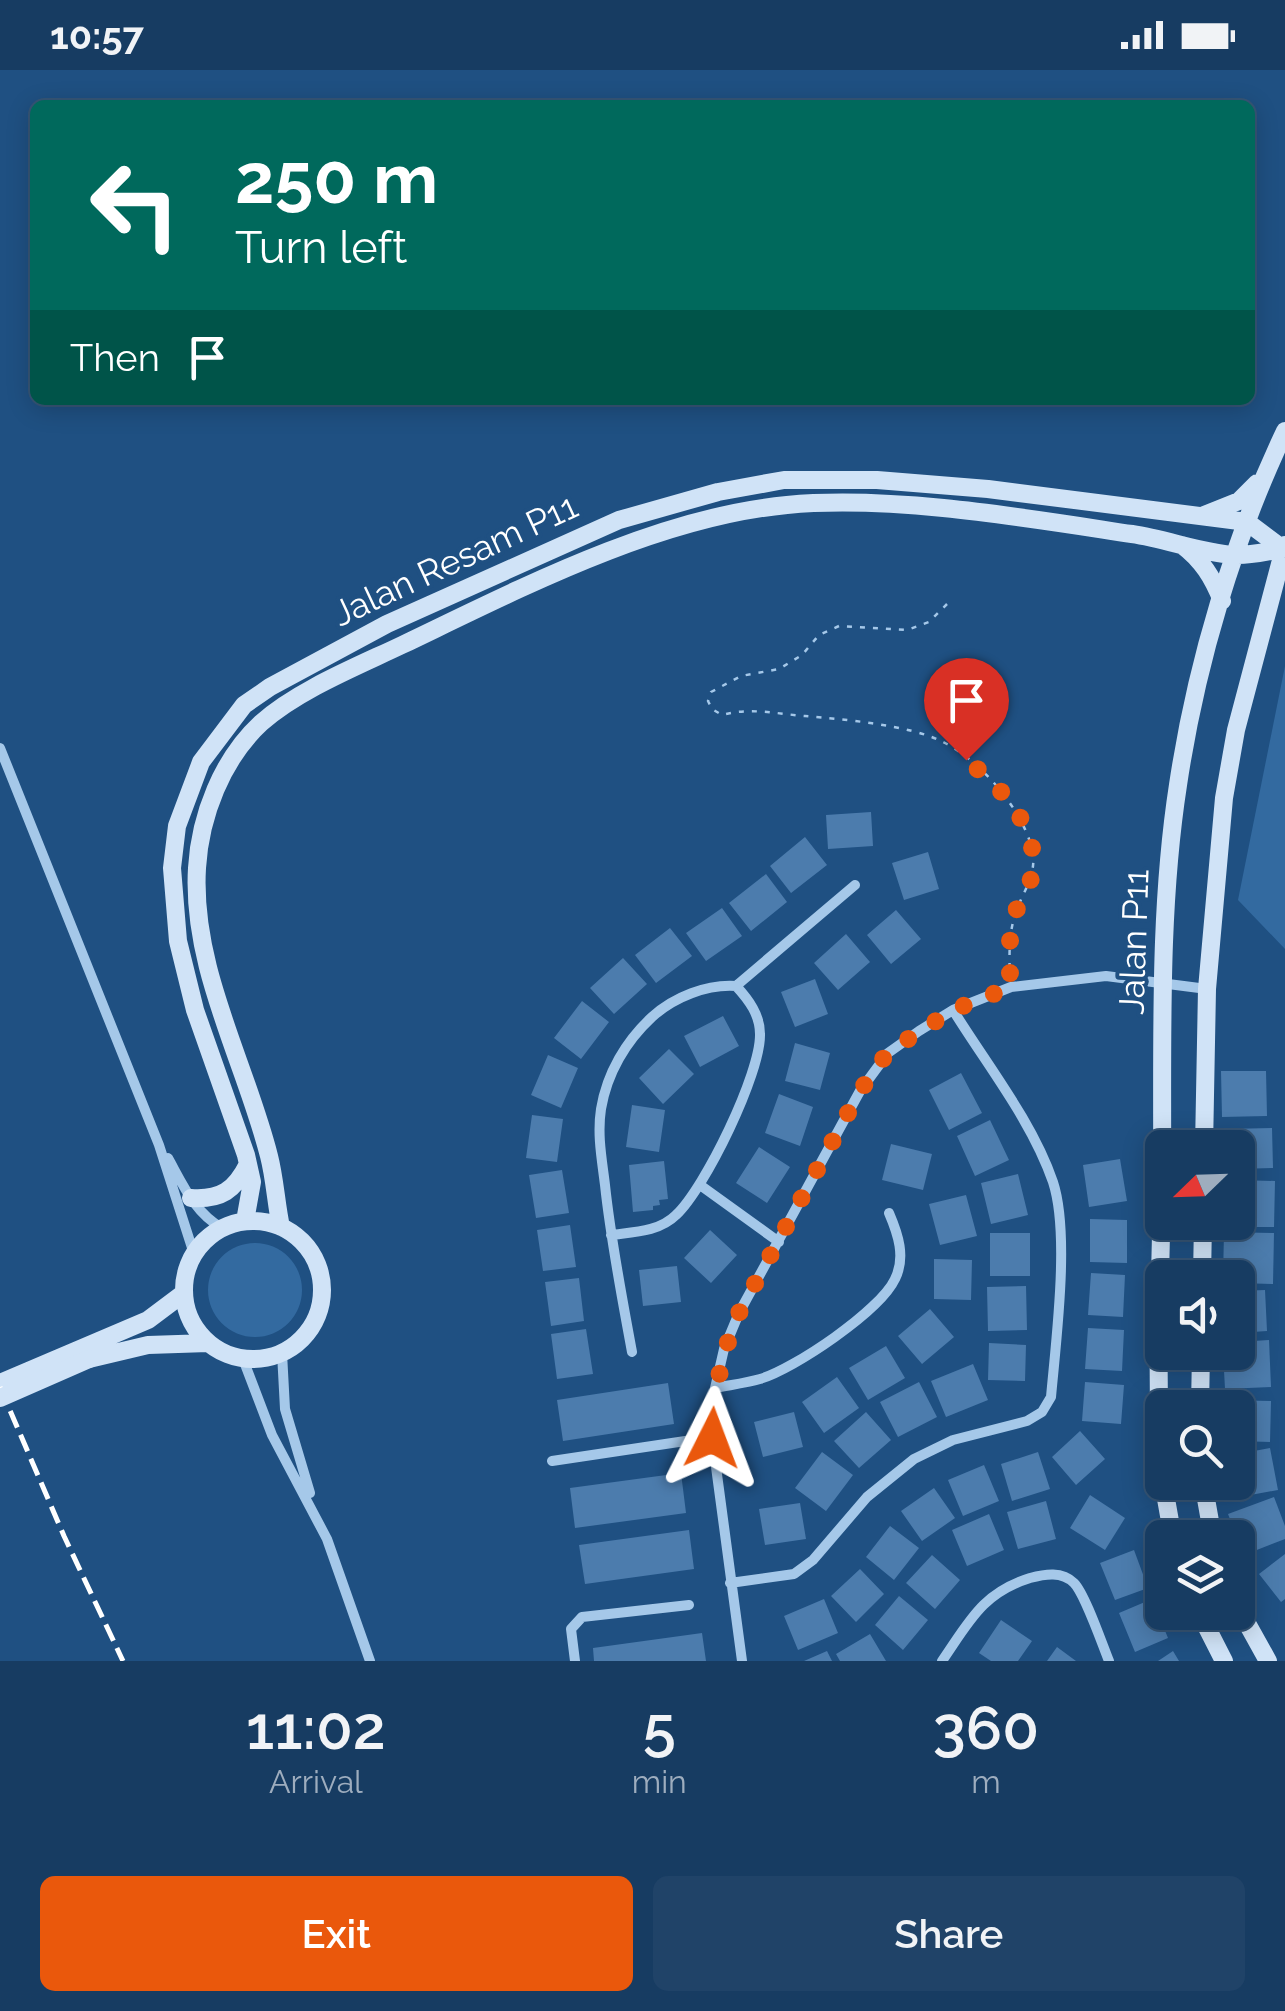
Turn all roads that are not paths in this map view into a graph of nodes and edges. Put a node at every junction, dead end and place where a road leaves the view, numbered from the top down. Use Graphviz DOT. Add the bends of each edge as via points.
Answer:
graph roads {
  1 [pos="1285,431"];
  2 [pos="1261,480"];
  3 [pos="1198,516"];
  4 [pos="1248,522"];
  5 [pos="1180,544"];
  6 [pos="1284,547"];
  7 [pos="1236,556"];
  8 [pos="1222,601"];
  9 [pos="0,748"];
  10 [pos="855,885"];
  11 [pos="1164,982"];
  12 [pos="736,986"];
  13 [pos="1208,989"];
  14 [pos="953,1010"];
  15 [pos="1204,1130"];
  16 [pos="159,1145"];
  17 [pos="248,1164"];
  18 [pos="700,1185"];
  19 [pos="191,1198"];
  20 [pos="889,1213"];
  21 [pos="245,1221"];
  22 [pos="282,1227"];
  23 [pos="222,1228"];
  24 [pos="611,1236"];
  25 [pos="778,1242"];
  26 [pos="194,1254"];
  27 [pos="184,1293"];
  28 [pos="208,1342"];
  29 [pos="87,1352"];
  30 [pos="632,1352"];
  31 [pos="282,1353"];
  32 [pos="242,1358"];
  33 [pos="0,1383"];
  34 [pos="714,1388"];
  35 [pos="1162,1390"];
  36 [pos="0,1398"];
  37 [pos="712,1438"];
  38 [pos="552,1461"];
  39 [pos="316,1513"];
  40 [pos="730,1583"];
  41 [pos="688,1606"];
  42 [pos="1208,1630"];
  43 [pos="1251,1630"];
  44 [pos="370,1661"];
  45 [pos="575,1661"];
  46 [pos="742,1661"];
  47 [pos="942,1661"];
  48 [pos="1110,1661"];
  49 [pos="1224,1661"];
  50 [pos="1268,1661"];
  1 -- 2 [label="main road, Jalan P11"];
  2 -- 3 [label="main road" via="1239,501"];
  2 -- 4 [label="main road, Jalan P11"];
  3 -- 4 [label="main road, Jalan Resam P11"];
  3 -- 17 [label="main road, Jalan Resam P11" via="877,480 784,480 718,492 619,520 387,624 270,686 244,705 202,762 177,826 172,868 178,941 194,1010"];
  4 -- 6 [label="main road"];
  4 -- 7 [label="main road, Jalan P11"];
  5 -- 7 [label="main road, Jalan Resam P11"];
  5 -- 8 [label="main road" via="1196,556"];
  5 -- 22 [label="main road, Jalan Resam P11" via="876,505 787,505 724,516 628,544 496,600 339,676 261,723 210,803 201,832 197,903 218,1004 269,1156"];
  6 -- 7 [label="main road"];
  6 -- 13 [label="main road" via="1224,798"];
  7 -- 8 [label="main road, Jalan P11"];
  8 -- 11 [label="main road, Jalan P11" via="1178,785"];
  9 -- 16 [label="street"];
  10 -- 12 [label="street"];
  11 -- 13 [label="street"];
  11 -- 14 [label="street" via="1106,976 1011,987"];
  11 -- 35 [label="main road, Jalan P11"];
  12 -- 18 [label="street" via="756,1014 758,1052"];
  12 -- 24 [label="street" via="720,985 672,1003 623,1050 598,1130"];
  13 -- 15 [label="main road"];
  14 -- 25 [label="street" via="888,1052"];
  14 -- 40 [label="street" via="1038,1146 1054,1186 1060,1219 1051,1397 1027,1421 914,1458 794,1574"];
  16 -- 19 [label="street"];
  16 -- 26 [label="street"];
  17 -- 19 [label="main road" via="228,1192 211,1200"];
  17 -- 21 [label="main road, Jalan Resam P11"];
  18 -- 24 [label="street" via="663,1225"];
  18 -- 25 [label="street"];
  19 -- 23 [label="street"];
  20 -- 34 [label="street" via="899,1236 896,1277 869,1312 784,1370"];
  21 -- 22 [label="main road"];
  21 -- 23 [label="main road"];
  22 -- 31 [label="main road" via="311,1253 322,1290 311,1328"];
  23 -- 26 [label="main road"];
  24 -- 30 [label="street"];
  25 -- 34 [label="street" via="739,1313"];
  26 -- 27 [label="main road"];
  27 -- 28 [label="main road" via="191,1320"];
  27 -- 29 [label="main road"];
  28 -- 29 [label="main road"];
  28 -- 32 [label="main road"];
  29 -- 33 [label="main road"];
  29 -- 36 [label="main road, bridge"];
  31 -- 32 [label="main road"];
  31 -- 39 [label="street" via="284,1409"];
  32 -- 39 [label="street" via="272,1436"];
  34 -- 37 [label="street"];
  37 -- 38 [label="street"];
  37 -- 40 [label="street"];
  39 -- 44 [label="street"];
  40 -- 46 [label="street"];
  41 -- 45 [label="street" via="582,1617 571,1629"];
  42 -- 49 [label="main road"];
  43 -- 50 [label="main road"];
  47 -- 48 [label="street" via="989,1597 1047,1573 1076,1584"];
}
